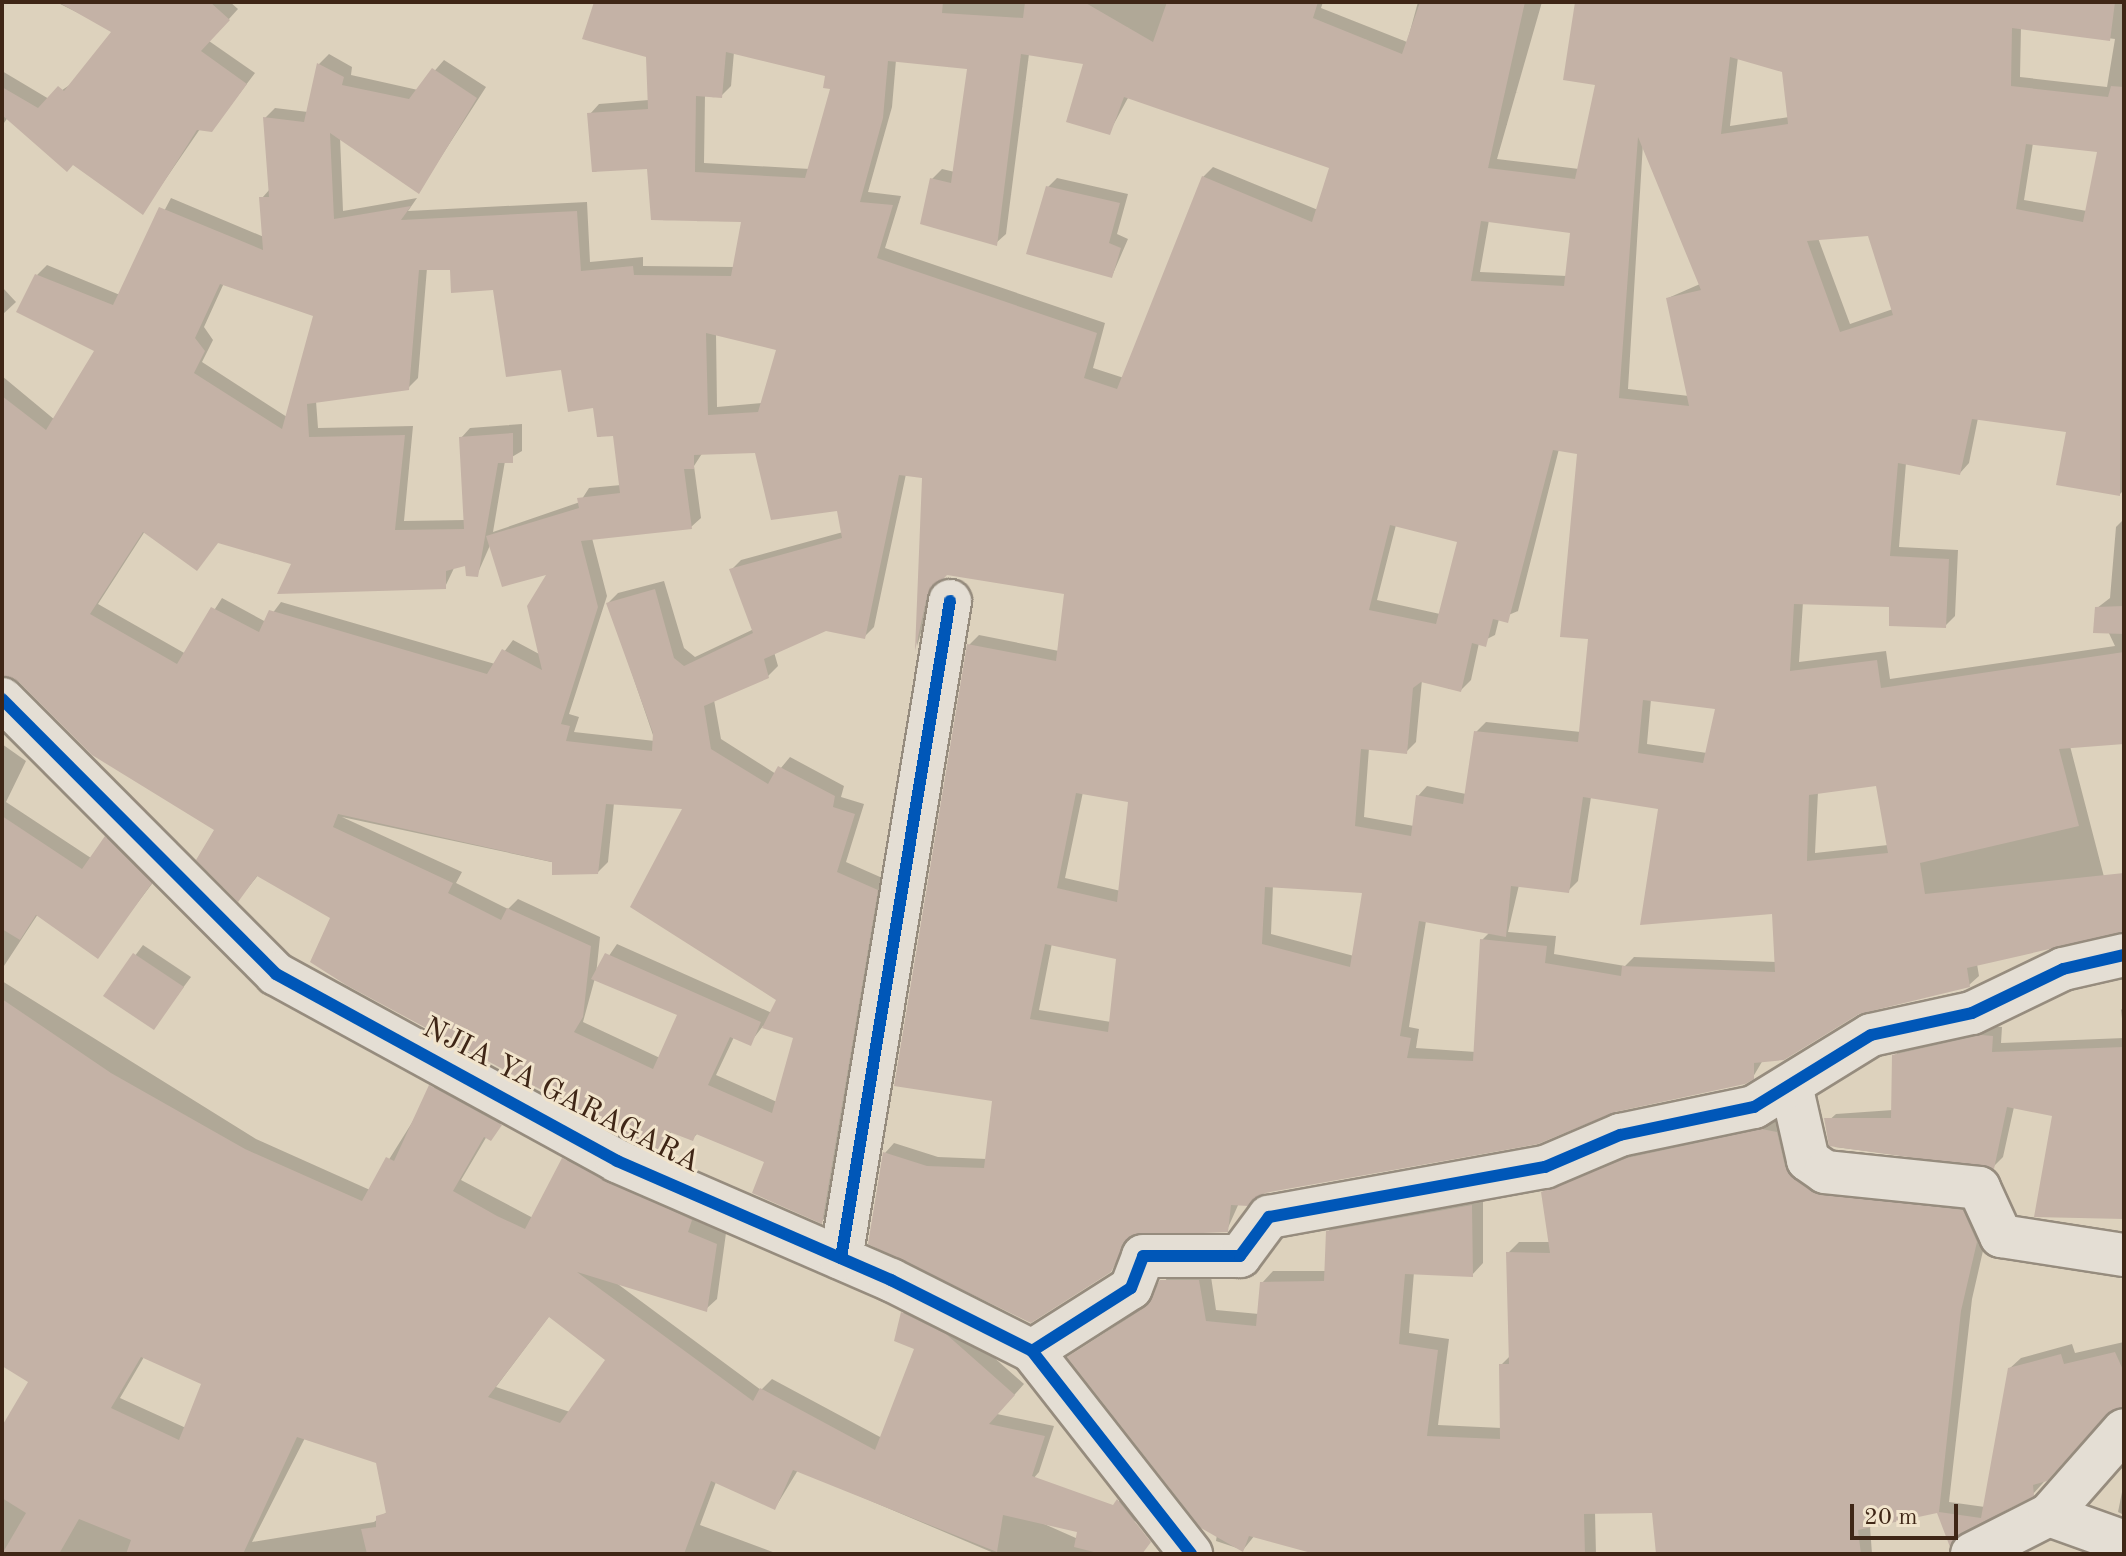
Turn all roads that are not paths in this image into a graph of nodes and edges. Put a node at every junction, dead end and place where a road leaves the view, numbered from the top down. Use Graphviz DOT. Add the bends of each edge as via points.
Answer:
graph roads {
  1 [pos="950,601"];
  2 [pos="2,699"];
  3 [pos="2124,955"];
  4 [pos="1791,1085"];
  5 [pos="2124,1255"];
  6 [pos="841,1258"];
  7 [pos="1032,1351"];
  8 [pos="2124,1430"];
  9 [pos="2049,1515"];
  10 [pos="2124,1542"];
  11 [pos="1191,1554"];
  12 [pos="1972,1554"];
  1 -- 6 [label="street"];
  2 -- 6 [label="street, NJIA YA GARAGARA" via="276,974 617,1161"];
  3 -- 4 [label="street" via="2063,969 1972,1013 1871,1035"];
  4 -- 5 [label="street" via="1808,1160 1825,1172 1979,1188 2001,1236"];
  4 -- 7 [label="street" via="1754,1107 1620,1135 1545,1167 1269,1217 1240,1256 1152,1253 1137,1264 1131,1288"];
  6 -- 7 [label="street, NJIA YA GARAGARA"];
  7 -- 11 [label="street, NJIA YA GARAGARA"];
  8 -- 9 [label="street"];
  9 -- 10 [label="street"];
  9 -- 12 [label="street"];
}
